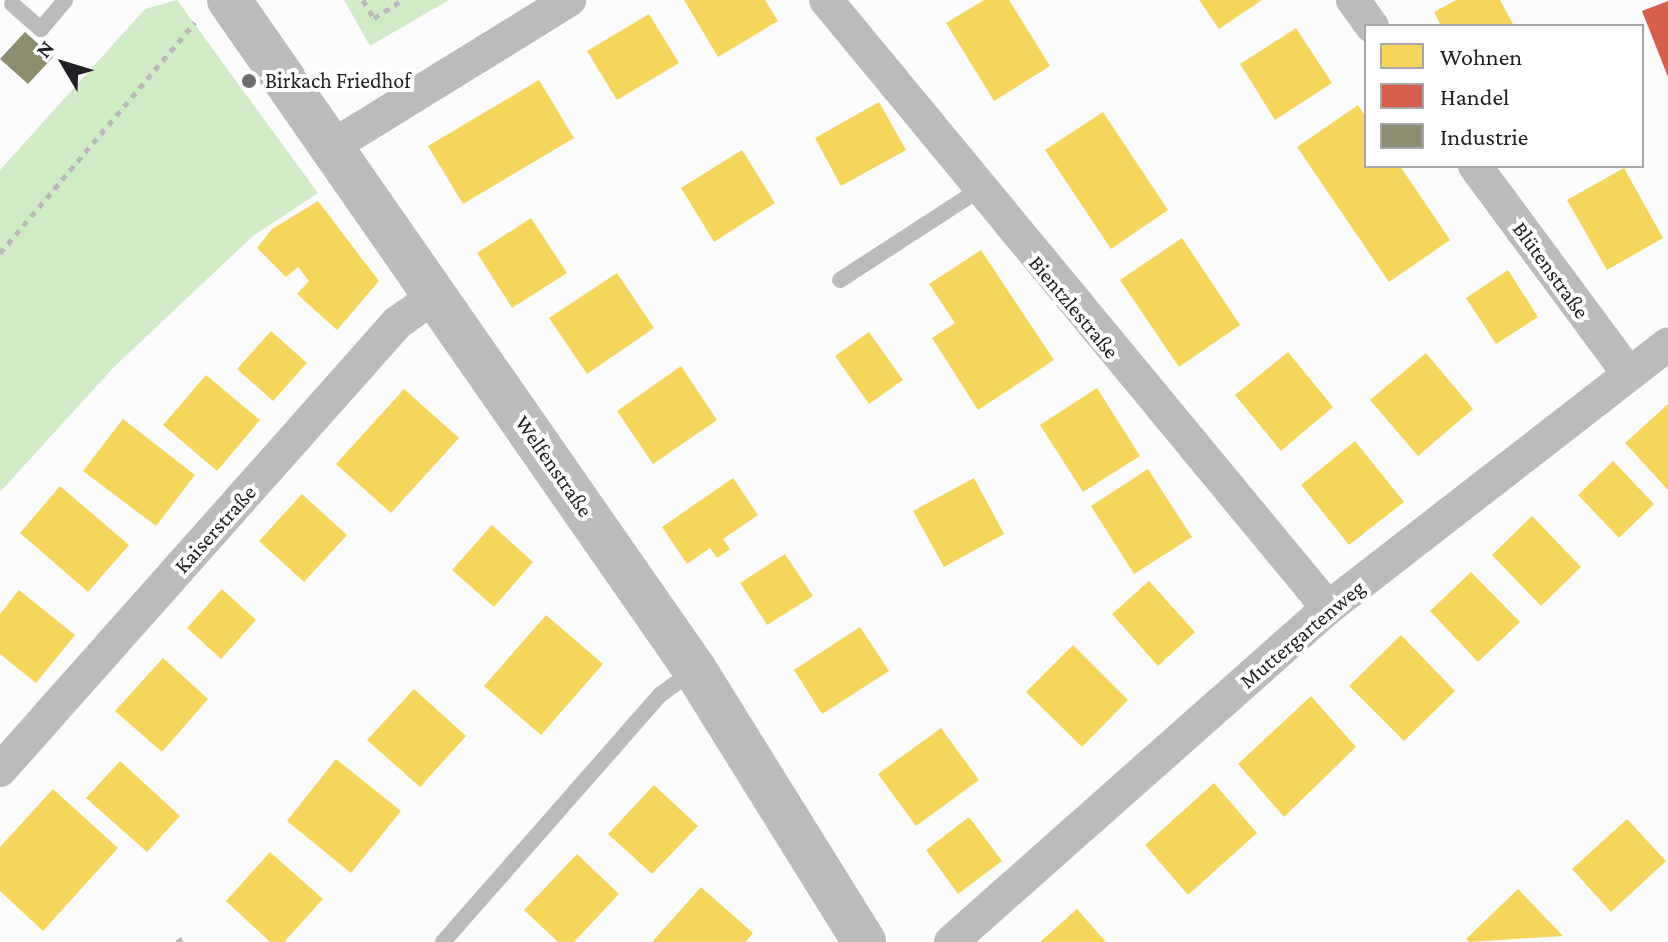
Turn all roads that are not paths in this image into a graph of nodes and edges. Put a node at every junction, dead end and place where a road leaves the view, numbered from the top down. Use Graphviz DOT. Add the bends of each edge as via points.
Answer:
graph roads {
  1 [pos="65,0"];
  2 [pos="569,0"];
  3 [pos="826,0"];
  4 [pos="1353,0"];
  5 [pos="12,4"];
  6 [pos="216,6"];
  7 [pos="1371,24"];
  8 [pos="331,147"];
  9 [pos="1476,168"];
  10 [pos="977,191"];
  11 [pos="840,280"];
  12 [pos="436,295"];
  13 [pos="1668,344"];
  14 [pos="1628,373"];
  15 [pos="1328,608"];
  16 [pos="695,670"];
  17 [pos="0,770"];
  18 [pos="443,942"];
  19 [pos="864,942"];
  20 [pos="951,942"];
  1 -- 5 [label="lane" via="41,29"];
  2 -- 8 [label="street"];
  3 -- 10 [label="street, Bientzlestraße"];
  4 -- 7 [label="street"];
  6 -- 8 [label="street, Welfenstraße"];
  8 -- 12 [label="street, Welfenstraße"];
  9 -- 14 [label="street, Blütenstraße"];
  10 -- 11 [label="lane"];
  10 -- 15 [label="street, Bientzlestraße"];
  12 -- 16 [label="street, Welfenstraße"];
  12 -- 17 [label="street, Kaiserstraße" via="397,323"];
  13 -- 14 [label="street, Muttergartenweg"];
  14 -- 15 [label="street, Muttergartenweg"];
  15 -- 20 [label="street, Muttergartenweg"];
  16 -- 18 [label="lane" via="660,695"];
  16 -- 19 [label="street, Welfenstraße"];
}
